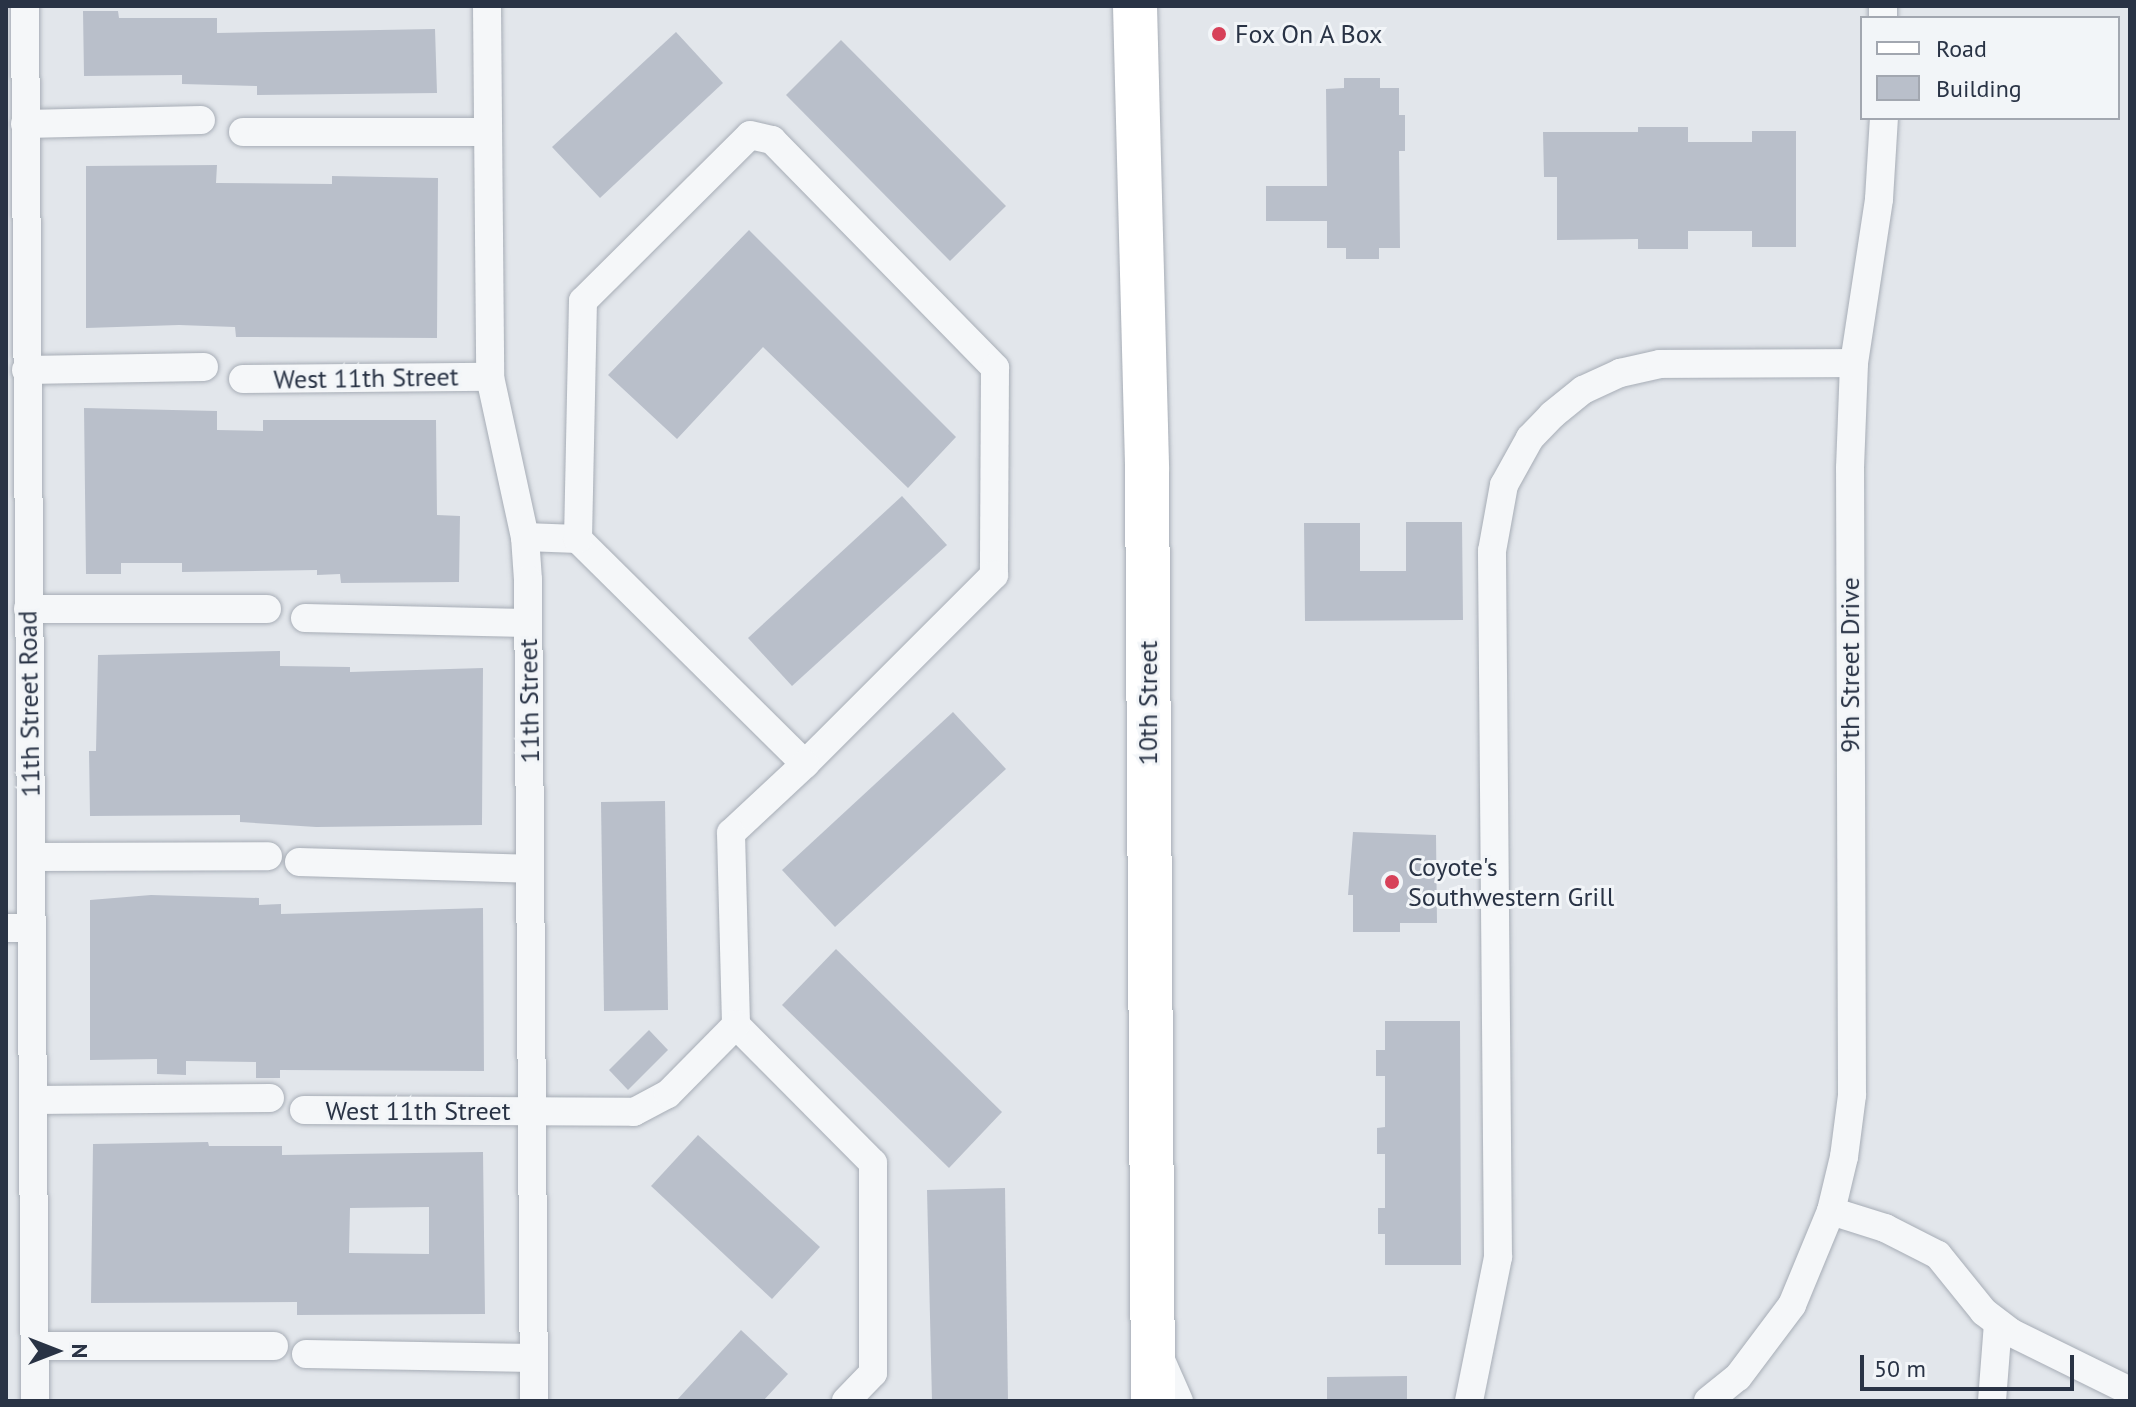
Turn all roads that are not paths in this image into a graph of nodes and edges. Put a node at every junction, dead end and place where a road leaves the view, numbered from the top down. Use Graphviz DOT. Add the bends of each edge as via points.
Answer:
graph roads {
  1 [pos="25,6"];
  2 [pos="487,6"];
  3 [pos="1135,6"];
  4 [pos="201,120"];
  5 [pos="1884,120"];
  6 [pos="25,124"];
  7 [pos="243,132"];
  8 [pos="486,132"];
  9 [pos="16,183"];
  10 [pos="1854,363"];
  11 [pos="204,367"];
  12 [pos="26,370"];
  13 [pos="490,377"];
  14 [pos="243,379"];
  15 [pos="525,537"];
  16 [pos="578,539"];
  17 [pos="17,548"];
  18 [pos="28,609"];
  19 [pos="267,609"];
  20 [pos="305,618"];
  21 [pos="528,623"];
  22 [pos="805,764"];
  23 [pos="268,856"];
  24 [pos="31,857"];
  25 [pos="299,862"];
  26 [pos="530,869"];
  27 [pos="19,928"];
  28 [pos="736,1025"];
  29 [pos="270,1098"];
  30 [pos="33,1100"];
  31 [pos="304,1110"];
  32 [pos="532,1111"];
  33 [pos="1831,1211"];
  34 [pos="1998,1323"];
  35 [pos="1155,1345"];
  36 [pos="35,1346"];
  37 [pos="274,1346"];
  38 [pos="306,1354"];
  39 [pos="533,1358"];
  40 [pos="2130,1391"];
  41 [pos="35,1401"];
  42 [pos="534,1401"];
  43 [pos="846,1401"];
  44 [pos="1153,1401"];
  45 [pos="1179,1401"];
  46 [pos="1469,1401"];
  47 [pos="1708,1401"];
  48 [pos="1992,1401"];
  1 -- 6 [label="street, 11th Street Road"];
  2 -- 8 [label="street, 11th Street"];
  3 -- 35 [label="main road, 10th Street" via="1147,467"];
  4 -- 6 [label="street"];
  5 -- 10 [label="street, 9th Street Drive" via="1879,199"];
  6 -- 9 [label="street, 11th Street Road"];
  7 -- 8 [label="street"];
  8 -- 13 [label="street, 11th Street"];
  9 -- 12 [label="street, 11th Street Road"];
  10 -- 33 [label="street, 9th Street Drive" via="1852,1095"];
  10 -- 46 [label="street" via="1660,364 1620,373 1583,390 1552,415 1530,438 1504,485 1492,551 1498,1257"];
  11 -- 12 [label="street"];
  12 -- 17 [label="street, 11th Street Road"];
  13 -- 14 [label="street, West 11th Street"];
  13 -- 15 [label="street, 11th Street"];
  15 -- 16 [label="street"];
  15 -- 21 [label="street, 11th Street"];
  16 -- 22 [label="street"];
  16 -- 22 [label="street" via="583,301 750,135 772,140 995,368 994,575"];
  17 -- 18 [label="street, 11th Street Road"];
  18 -- 19 [label="street"];
  18 -- 24 [label="street, 11th Street Road"];
  20 -- 21 [label="street"];
  21 -- 26 [label="street, 11th Street"];
  22 -- 28 [label="street" via="731,833"];
  23 -- 24 [label="street"];
  24 -- 27 [label="street, 11th Street Road"];
  25 -- 26 [label="street"];
  26 -- 32 [label="street, 11th Street"];
  27 -- 30 [label="street, 11th Street Road"];
  28 -- 32 [label="street, West 11th Street" via="652,1106 634,1112"];
  28 -- 43 [label="street" via="873,1163 873,1373"];
  29 -- 30 [label="street"];
  30 -- 36 [label="street, 11th Street Road"];
  31 -- 32 [label="street, West 11th Street"];
  32 -- 39 [label="street, 11th Street"];
  33 -- 34 [label="street" via="1885,1228 1938,1255"];
  33 -- 47 [label="street, 9th Street Drive" via="1792,1305 1738,1377"];
  34 -- 40 [label="street"];
  34 -- 48 [label="street"];
  35 -- 44 [label="main road, 10th Street"];
  35 -- 45 [label="street"];
  36 -- 37 [label="street"];
  36 -- 41 [label="street, 11th Street Road"];
  38 -- 39 [label="street"];
  39 -- 42 [label="street, 11th Street"];
}
